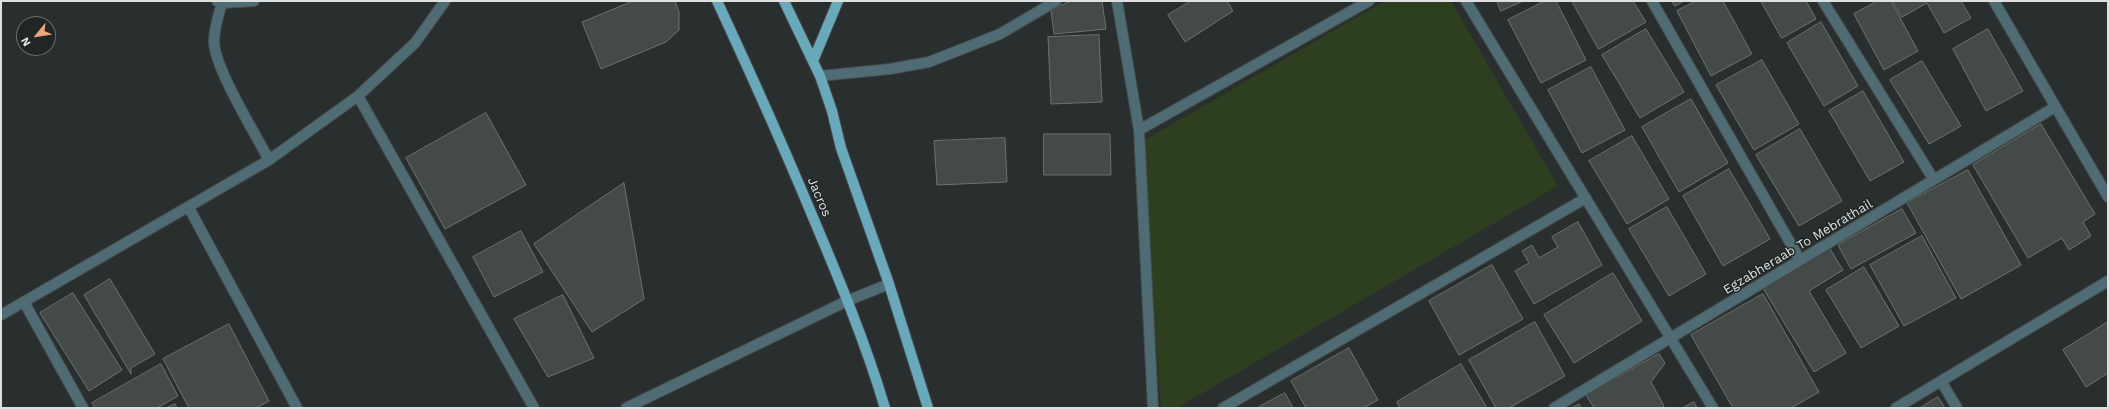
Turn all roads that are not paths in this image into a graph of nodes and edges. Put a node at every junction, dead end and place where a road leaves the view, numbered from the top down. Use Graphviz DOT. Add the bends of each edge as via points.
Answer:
graph roads {
  1 [pos="254,1"];
  2 [pos="446,1"];
  3 [pos="717,1"];
  4 [pos="784,1"];
  5 [pos="838,1"];
  6 [pos="1056,1"];
  7 [pos="1116,1"];
  8 [pos="1369,1"];
  9 [pos="1466,1"];
  10 [pos="1652,1"];
  11 [pos="1823,1"];
  12 [pos="1994,1"];
  13 [pos="220,2"];
  14 [pos="813,61"];
  15 [pos="820,76"];
  16 [pos="358,96"];
  17 [pos="2055,107"];
  18 [pos="1139,130"];
  19 [pos="269,160"];
  20 [pos="1934,180"];
  21 [pos="2108,197"];
  22 [pos="1586,198"];
  23 [pos="189,208"];
  24 [pos="1800,260"];
  25 [pos="2108,281"];
  26 [pos="889,284"];
  27 [pos="849,300"];
  28 [pos="24,302"];
  29 [pos="1,316"];
  30 [pos="1670,339"];
  31 [pos="1940,382"];
  32 [pos="83,408"];
  33 [pos="297,408"];
  34 [pos="534,408"];
  35 [pos="626,408"];
  36 [pos="886,408"];
  37 [pos="928,408"];
  38 [pos="1153,408"];
  39 [pos="1223,408"];
  40 [pos="1554,408"];
  41 [pos="1714,408"];
  42 [pos="1896,408"];
  43 [pos="1957,408"];
  1 -- 13 [label="street"];
  2 -- 16 [label="street" via="415,43"];
  3 -- 27 [label="main road, Jacros" via="791,163"];
  4 -- 14 [label="main road"];
  5 -- 14 [label="main road"];
  6 -- 15 [label="street" via="1000,34 929,62"];
  7 -- 18 [label="street"];
  8 -- 18 [label="street"];
  9 -- 22 [label="street"];
  10 -- 24 [label="street"];
  11 -- 20 [label="street"];
  12 -- 17 [label="street"];
  13 -- 19 [label="street" via="214,43 218,63"];
  14 -- 15 [label="main road"];
  15 -- 26 [label="main road" via="841,148"];
  16 -- 19 [label="street"];
  16 -- 34 [label="street"];
  17 -- 20 [label="street, Egzabheraab To Mebrathail"];
  17 -- 21 [label="street"];
  18 -- 38 [label="street"];
  19 -- 23 [label="street"];
  20 -- 24 [label="street, Egzabheraab To Mebrathail"];
  22 -- 30 [label="street"];
  22 -- 39 [label="street"];
  23 -- 28 [label="street"];
  23 -- 33 [label="street"];
  24 -- 30 [label="street, Egzabheraab To Mebrathail"];
  25 -- 31 [label="street"];
  26 -- 27 [label="street"];
  26 -- 37 [label="main road"];
  27 -- 35 [label="street"];
  27 -- 36 [label="main road, Jacros"];
  28 -- 29 [label="street"];
  28 -- 32 [label="street"];
  30 -- 40 [label="street, Egzabheraab To Mebrathail"];
  30 -- 41 [label="street"];
  31 -- 42 [label="street"];
  31 -- 43 [label="street"];
}
